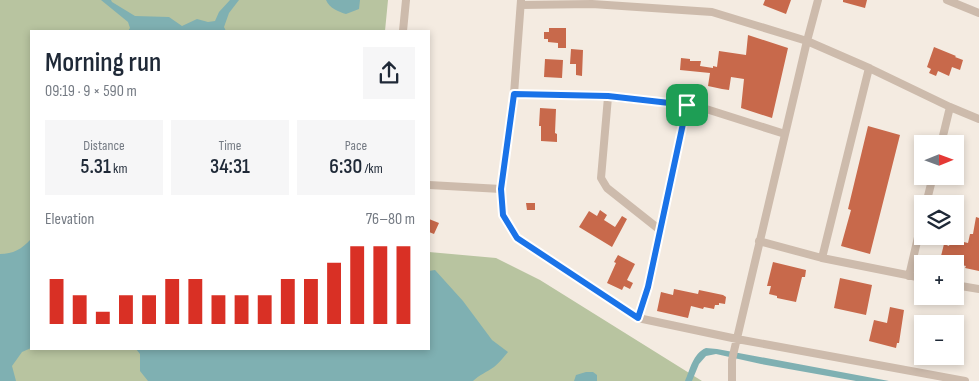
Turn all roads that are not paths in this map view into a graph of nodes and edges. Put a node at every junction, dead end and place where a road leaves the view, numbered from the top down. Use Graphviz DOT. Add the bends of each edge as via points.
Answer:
graph roads {
  1 [pos="406,0"];
  2 [pos="818,0"];
  3 [pos="947,0"];
  4 [pos="521,3"];
  5 [pos="979,13"];
  6 [pos="402,30"];
  7 [pos="807,41"];
  8 [pos="869,68"];
  9 [pos="514,94"];
  10 [pos="608,96"];
  11 [pos="687,105"];
  12 [pos="950,107"];
  13 [pos="979,119"];
  14 [pos="785,134"];
  15 [pos="943,135"];
  16 [pos="430,184"];
  17 [pos="501,189"];
  18 [pos="660,230"];
  19 [pos="759,241"];
  20 [pos="916,245"];
  21 [pos="822,258"];
  22 [pos="909,276"];
  23 [pos="914,277"];
  24 [pos="964,286"];
  25 [pos="979,289"];
  26 [pos="638,318"];
  27 [pos="737,339"];
  28 [pos="930,378"];
  29 [pos="732,381"];
  30 [pos="965,381"];
  1 -- 6 [label="street"];
  2 -- 7 [label="street"];
  3 -- 5 [label="street"];
  4 -- 7 [label="street" via="712,12"];
  4 -- 9 [label="street"];
  7 -- 8 [label="street"];
  7 -- 14 [label="street"];
  8 -- 12 [label="street"];
  8 -- 21 [label="street"];
  9 -- 10 [label="street"];
  9 -- 17 [label="street"];
  10 -- 11 [label="street"];
  10 -- 18 [label="street" via="601,178 608,188"];
  11 -- 14 [label="street"];
  11 -- 18 [label="street"];
  12 -- 13 [label="street"];
  12 -- 15 [label="street"];
  14 -- 19 [label="street"];
  16 -- 17 [label="street"];
  17 -- 26 [label="street" via="503,215 517,238"];
  18 -- 26 [label="street"];
  19 -- 21 [label="street"];
  19 -- 27 [label="street"];
  20 -- 22 [label="street"];
  21 -- 22 [label="street"];
  22 -- 23 [label="street"];
  24 -- 25 [label="street"];
  26 -- 27 [label="street"];
  27 -- 28 [label="street"];
  27 -- 29 [label="street"];
  28 -- 30 [label="street"];
}
